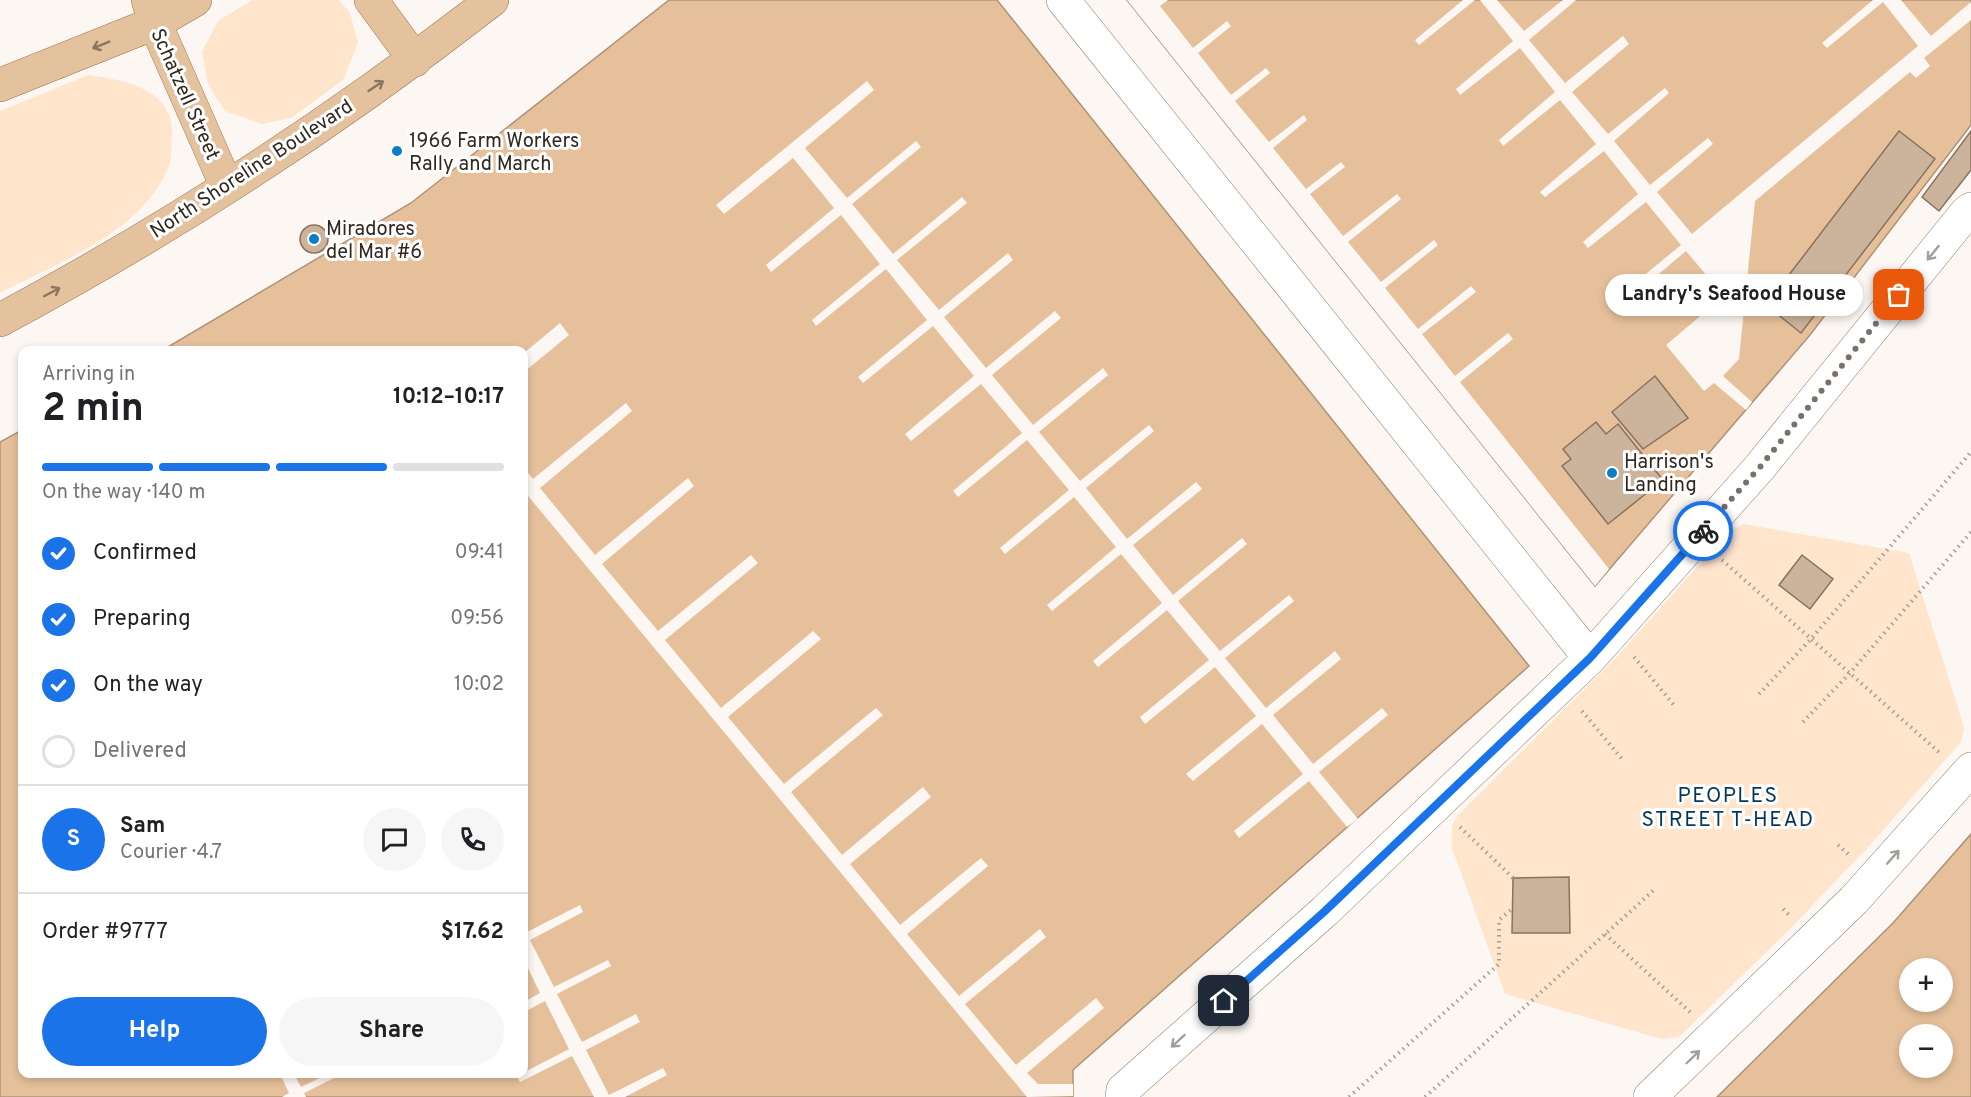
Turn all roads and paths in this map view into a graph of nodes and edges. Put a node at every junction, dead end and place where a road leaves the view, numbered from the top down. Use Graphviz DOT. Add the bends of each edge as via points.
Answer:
graph roads {
  1 [pos="195,0"];
  2 [pos="371,0"];
  3 [pos="492,0"];
  4 [pos="1063,0"];
  5 [pos="152,12"];
  6 [pos="415,60"];
  7 [pos="0,85"];
  8 [pos="227,187"];
  9 [pos="1971,209"];
  10 [pos="0,320"];
  11 [pos="1971,452"];
  12 [pos="1971,532"];
  13 [pos="1697,538"];
  14 [pos="1811,639"];
  15 [pos="1627,649"];
  16 [pos="1590,658"];
  17 [pos="1850,673"];
  18 [pos="1560,686"];
  19 [pos="1759,694"];
  20 [pos="1674,705"];
  21 [pos="1803,722"];
  22 [pos="1622,759"];
  23 [pos="1968,772"];
  24 [pos="1455,823"];
  25 [pos="1513,878"];
  26 [pos="1654,890"];
  27 [pos="1513,908"];
  28 [pos="1605,934"];
  29 [pos="1715,1036"];
  30 [pos="1122,1097"];
  31 [pos="1349,1097"];
  32 [pos="1425,1097"];
  33 [pos="1650,1097"];
  1 -- 5 [label="main road"];
  2 -- 6 [label="main road"];
  3 -- 6 [label="main road, North Shoreline Boulevard"];
  4 -- 16 [label="lane"];
  5 -- 7 [label="main road, one-way"];
  5 -- 8 [label="main road, Schatzell Street"];
  8 -- 6 [label="main road, North Shoreline Boulevard, one-way"];
  10 -- 8 [label="main road, North Shoreline Boulevard, one-way" via="78,278"];
  9 -- 13 [label="lane, one-way"];
  11 -- 14 [label="path"];
  12 -- 17 [label="path"];
  13 -- 14 [label="path"];
  13 -- 16 [label="lane"];
  14 -- 17 [label="path"];
  14 -- 19 [label="path"];
  15 -- 20 [label="path"];
  16 -- 18 [label="lane"];
  17 -- 21 [label="path"];
  17 -- 23 [label="path"];
  18 -- 22 [label="path"];
  18 -- 30 [label="lane, one-way" via="1325,911 1124,1090"];
  29 -- 23 [label="lane, one-way" via="1854,900"];
  24 -- 25 [label="path"];
  26 -- 28 [label="path"];
  27 -- 31 [label="path" via="1499,920 1499,964"];
  28 -- 29 [label="path"];
  28 -- 32 [label="path"];
  33 -- 29 [label="lane, one-way"];
}
